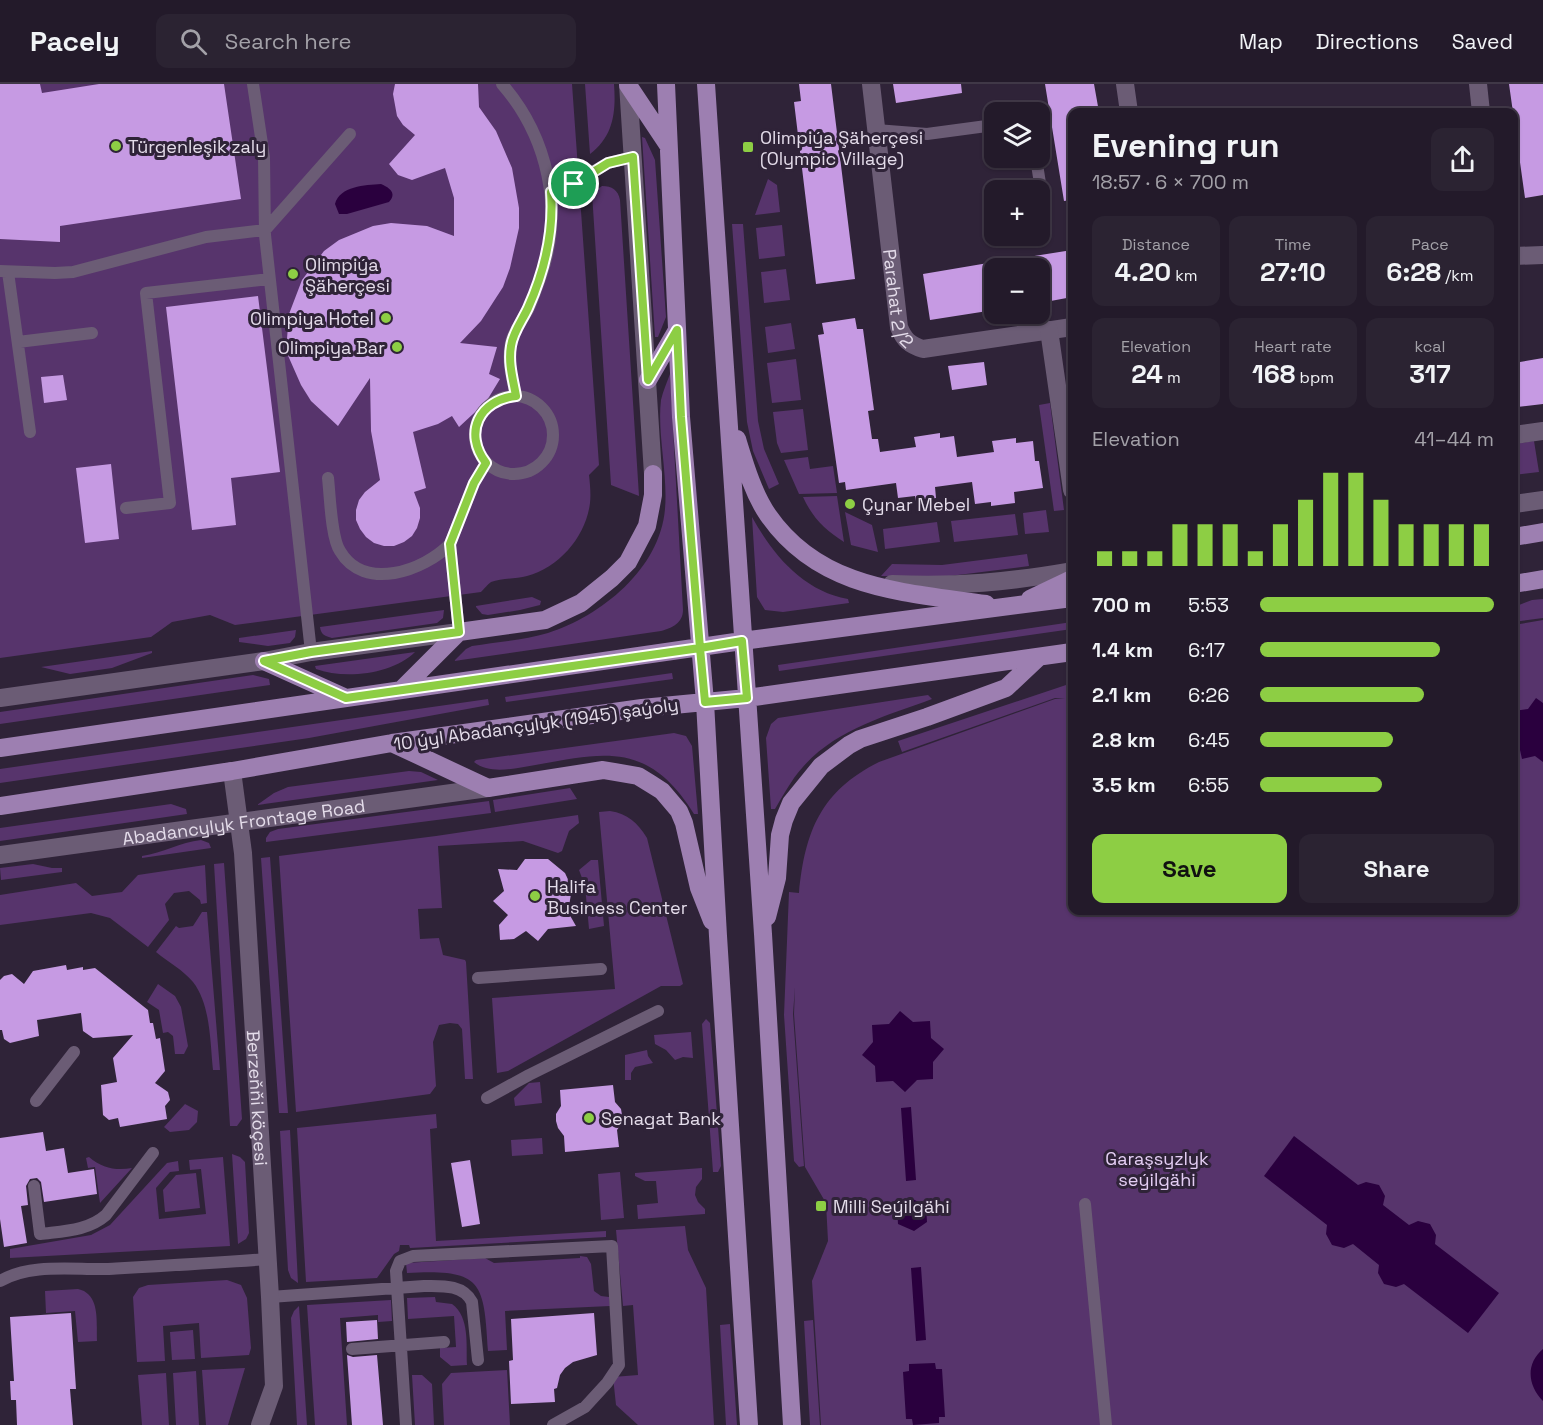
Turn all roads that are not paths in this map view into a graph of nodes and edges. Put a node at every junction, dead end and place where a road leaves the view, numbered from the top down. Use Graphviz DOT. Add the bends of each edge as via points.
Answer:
graph roads {
  1 [pos="253,84"];
  2 [pos="502,84"];
  3 [pos="666,84"];
  4 [pos="706,84"];
  5 [pos="871,84"];
  6 [pos="1125,84"];
  7 [pos="1478,84"];
  8 [pos="628,85"];
  9 [pos="1128,108"];
  10 [pos="1481,108"];
  11 [pos="984,125"];
  12 [pos="876,130"];
  13 [pos="350,134"];
  14 [pos="669,147"];
  15 [pos="633,157"];
  16 [pos="551,192"];
  17 [pos="265,230"];
  18 [pos="1518,255"];
  19 [pos="1543,255"];
  20 [pos="4,272"];
  21 [pos="270,279"];
  22 [pos="1068,328"];
  23 [pos="677,330"];
  24 [pos="1049,330"];
  25 [pos="92,333"];
  26 [pos="18,342"];
  27 [pos="648,380"];
  28 [pos="516,396"];
  29 [pos="728,412"];
  30 [pos="1543,431"];
  31 [pos="30,432"];
  32 [pos="1518,434"];
  33 [pos="1068,461"];
  34 [pos="486,463"];
  35 [pos="653,474"];
  36 [pos="328,478"];
  37 [pos="1543,500"];
  38 [pos="1518,503"];
  39 [pos="126,508"];
  40 [pos="1543,532"];
  41 [pos="1518,536"];
  42 [pos="450,544"];
  43 [pos="1068,572"];
  44 [pos="1543,579"];
  45 [pos="1068,581"];
  46 [pos="863,583"];
  47 [pos="1518,583"];
  48 [pos="1068,599"];
  49 [pos="1011,607"];
  50 [pos="459,632"];
  51 [pos="742,641"];
  52 [pos="700,648"];
  53 [pos="311,652"];
  54 [pos="1068,653"];
  55 [pos="1039,657"];
  56 [pos="264,661"];
  57 [pos="401,690"];
  58 [pos="346,698"];
  59 [pos="747,698"];
  60 [pos="0,699"];
  61 [pos="705,702"];
  62 [pos="392,743"];
  63 [pos="0,748"];
  64 [pos="232,771"];
  65 [pos="488,788"];
  66 [pos="0,806"];
  67 [pos="239,821"];
  68 [pos="0,855"];
  69 [pos="763,934"];
  70 [pos="718,936"];
  71 [pos="601,969"];
  72 [pos="478,978"];
  73 [pos="658,1011"];
  74 [pos="74,1052"];
  75 [pos="487,1098"];
  76 [pos="36,1101"];
  77 [pos="153,1153"];
  78 [pos="34,1186"];
  79 [pos="1086,1204"];
  80 [pos="268,1259"];
  81 [pos="0,1281"];
  82 [pos="397,1288"];
  83 [pos="270,1297"];
  84 [pos="444,1342"];
  85 [pos="401,1345"];
  86 [pos="352,1349"];
  87 [pos="478,1360"];
  88 [pos="260,1425"];
  89 [pos="406,1425"];
  90 [pos="553,1425"];
  91 [pos="749,1425"];
  92 [pos="792,1425"];
  93 [pos="1106,1425"];
  1 -- 17 [label="lane" via="264,156"];
  2 -- 16 [label="lane" via="533,133"];
  3 -- 14 [label="main road"];
  4 -- 29 [label="main road"];
  5 -- 12 [label="street, Parahat 2/2"];
  6 -- 9 [label="street"];
  7 -- 10 [label="street"];
  8 -- 14 [label="main road"];
  8 -- 15 [label="street"];
  11 -- 12 [label="lane" via="927,134"];
  12 -- 24 [label="street, Parahat 2/2" via="903,338 923,349"];
  13 -- 17 [label="lane"];
  14 -- 23 [label="main road"];
  15 -- 16 [label="lane" via="608,163 566,188"];
  15 -- 27 [label="street"];
  16 -- 28 [label="lane" via="548,254 511,343 510,368"];
  17 -- 20 [label="lane" via="206,237 73,272"];
  17 -- 21 [label="lane"];
  18 -- 19 [label="street"];
  20 -- 26 [label="lane"];
  21 -- 39 [label="lane" via="146,293 170,503"];
  21 -- 53 [label="lane"];
  22 -- 24 [label="street, Parahat 2/2"];
  23 -- 27 [label="main road"];
  23 -- 52 [label="main road"];
  24 -- 33 [label="street"];
  25 -- 26 [label="lane"];
  26 -- 31 [label="lane"];
  27 -- 35 [label="street"];
  28 -- 34 [label="lane" via="498,400 478,419 475,438"];
  28 -- 34 [label="lane" via="534,402 547,415 553,433 550,451 538,466 521,473 503,472"];
  29 -- 46 [label="main road" via="748,473 768,515 796,548 814,561"];
  29 -- 51 [label="main road"];
  30 -- 32 [label="street"];
  34 -- 42 [label="lane"];
  35 -- 50 [label="main road" via="653,495 639,544 628,562 596,592 545,620"];
  36 -- 42 [label="lane" via="336,542 345,559 356,567 371,573 409,570 441,554"];
  37 -- 38 [label="street"];
  40 -- 41 [label="main road"];
  42 -- 50 [label="lane"];
  43 -- 46 [label="street" via="1016,581 954,585"];
  44 -- 47 [label="main road"];
  45 -- 49 [label="main road"];
  46 -- 49 [label="main road" via="917,595"];
  48 -- 49 [label="main road"];
  49 -- 51 [label="main road"];
  50 -- 53 [label="street"];
  50 -- 57 [label="main road"];
  51 -- 52 [label="main road"];
  51 -- 59 [label="main road"];
  52 -- 57 [label="main road"];
  52 -- 61 [label="main road"];
  53 -- 56 [label="street"];
  54 -- 55 [label="main road, 10 ýyl Abadançylyk (1945) şaýoly"];
  55 -- 59 [label="main road, 10 ýyl Abadançylyk (1945) şaýoly"];
  55 -- 69 [label="main road" via="1006,688 860,739 820,766 791,803 783,820 777,878"];
  56 -- 58 [label="main road"];
  56 -- 60 [label="street"];
  57 -- 58 [label="main road"];
  58 -- 63 [label="main road"];
  59 -- 61 [label="main road, 10 ýyl Abadançylyk (1945) şaýoly"];
  59 -- 69 [label="main road"];
  61 -- 62 [label="main road, 10 ýyl Abadançylyk (1945) şaýoly"];
  61 -- 70 [label="main road"];
  62 -- 64 [label="main road, 10 ýyl Abadançylyk (1945) şaýoly"];
  62 -- 65 [label="main road"];
  64 -- 66 [label="main road, 10 ýyl Abadançylyk (1945) şaýoly"];
  64 -- 67 [label="street, Berzeňňi köçesi"];
  65 -- 67 [label="street, Abadancylyk Frontage Road"];
  65 -- 70 [label="main road" via="603,770 638,777 662,791 684,823 699,888"];
  67 -- 68 [label="street, Abadancylyk Frontage Road"];
  67 -- 80 [label="street, Berzeňňi köçesi"];
  69 -- 92 [label="main road"];
  70 -- 91 [label="main road"];
  71 -- 72 [label="lane"];
  73 -- 75 [label="lane"];
  74 -- 76 [label="lane"];
  77 -- 78 [label="lane" via="106,1215 88,1226 40,1234"];
  79 -- 93 [label="lane"];
  80 -- 81 [label="lane" via="30,1270"];
  80 -- 83 [label="street, Berzeňňi köçesi"];
  82 -- 83 [label="lane"];
  82 -- 85 [label="lane"];
  82 -- 87 [label="lane" via="447,1287 469,1296"];
  82 -- 90 [label="lane" via="397,1265 413,1256 612,1246 619,1365 585,1407"];
  83 -- 88 [label="street, Berzeňňi köçesi" via="274,1386"];
  84 -- 85 [label="lane"];
  85 -- 86 [label="lane"];
  85 -- 89 [label="lane"];
}
